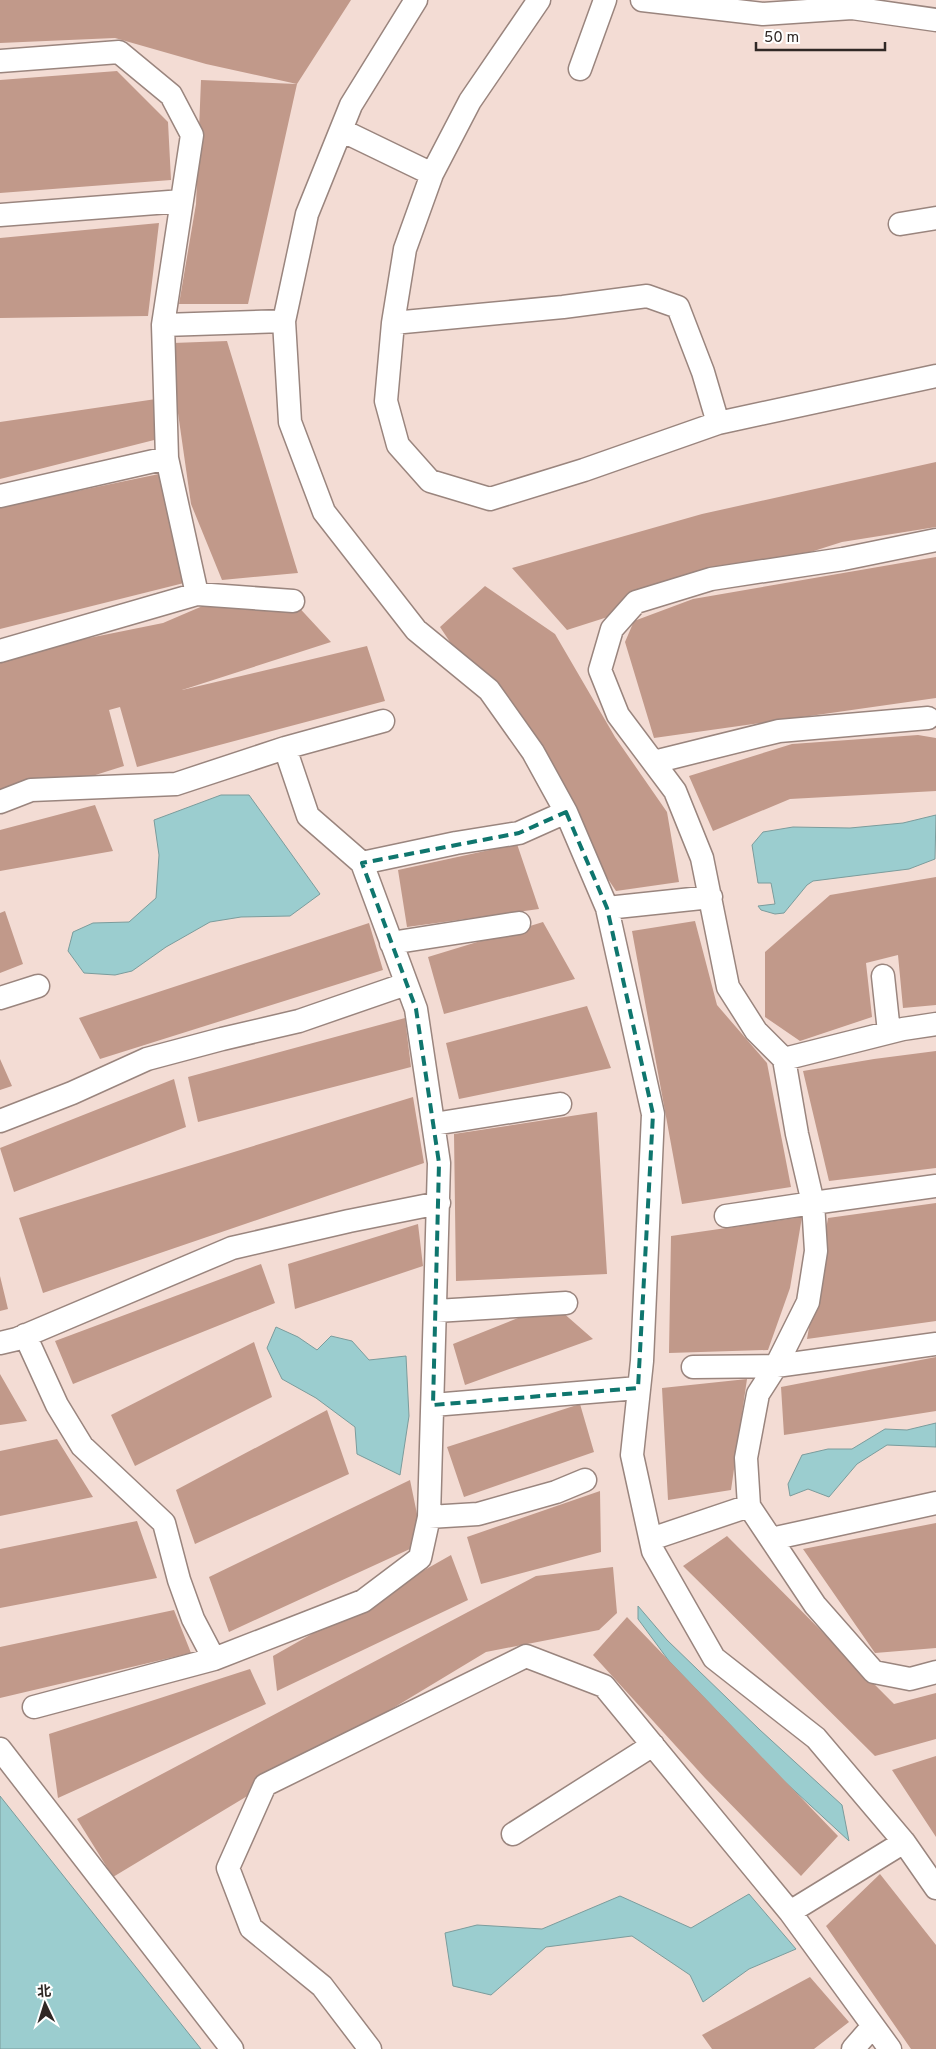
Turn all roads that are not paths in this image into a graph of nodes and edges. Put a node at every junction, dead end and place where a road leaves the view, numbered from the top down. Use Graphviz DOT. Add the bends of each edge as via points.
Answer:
graph roads {
  1 [pos="416,0"];
  2 [pos="538,0"];
  3 [pos="605,0"];
  4 [pos="642,0"];
  5 [pos="936,20"];
  6 [pos="0,61"];
  7 [pos="580,69"];
  8 [pos="341,130"];
  9 [pos="432,174"];
  10 [pos="182,201"];
  11 [pos="0,215"];
  12 [pos="936,218"];
  13 [pos="900,224"];
  14 [pos="284,321"];
  15 [pos="393,324"];
  16 [pos="163,325"];
  17 [pos="936,376"];
  18 [pos="718,423"];
  19 [pos="167,458"];
  20 [pos="0,496"];
  21 [pos="936,540"];
  22 [pos="197,594"];
  23 [pos="293,601"];
  24 [pos="0,650"];
  25 [pos="928,718"];
  26 [pos="383,721"];
  27 [pos="285,748"];
  28 [pos="654,762"];
  29 [pos="0,802"];
  30 [pos="566,812"];
  31 [pos="362,864"];
  32 [pos="711,897"];
  33 [pos="608,908"];
  34 [pos="519,923"];
  35 [pos="391,944"];
  36 [pos="883,976"];
  37 [pos="406,984"];
  38 [pos="38,986"];
  39 [pos="0,998"];
  40 [pos="936,1024"];
  41 [pos="889,1032"];
  42 [pos="784,1059"];
  43 [pos="560,1104"];
  44 [pos="0,1121"];
  45 [pos="434,1124"];
  46 [pos="936,1186"];
  47 [pos="439,1203"];
  48 [pos="813,1203"];
  49 [pos="726,1216"];
  50 [pos="566,1303"];
  51 [pos="436,1311"];
  52 [pos="25,1335"];
  53 [pos="0,1343"];
  54 [pos="936,1344"];
  55 [pos="776,1366"];
  56 [pos="693,1367"];
  57 [pos="638,1388"];
  58 [pos="433,1406"];
  59 [pos="585,1480"];
  60 [pos="936,1503"];
  61 [pos="749,1506"];
  62 [pos="429,1517"];
  63 [pos="650,1539"];
  64 [pos="771,1539"];
  65 [pos="214,1659"];
  66 [pos="936,1672"];
  67 [pos="34,1707"];
  68 [pos="653,1746"];
  69 [pos="0,1750"];
  70 [pos="513,1834"];
  71 [pos="904,1842"];
  72 [pos="936,1888"];
  73 [pos="790,1912"];
  74 [pos="873,2026"];
  75 [pos="232,2049"];
  76 [pos="370,2049"];
  77 [pos="852,2049"];
  78 [pos="890,2049"];
  1 -- 8 [label="street" via="351,105"];
  2 -- 9 [label="street" via="470,101"];
  3 -- 7 [label="street"];
  4 -- 5 [label="street" via="763,14 852,8"];
  6 -- 10 [label="street" via="119,52 170,95 192,135"];
  8 -- 9 [label="street"];
  8 -- 14 [label="street" via="307,214"];
  9 -- 15 [label="street" via="405,249"];
  10 -- 11 [label="street"];
  10 -- 16 [label="street"];
  12 -- 13 [label="street"];
  14 -- 16 [label="street"];
  14 -- 30 [label="street" via="290,422 324,512 416,630 489,690 533,752"];
  15 -- 18 [label="street" via="647,296 678,307"];
  15 -- 18 [label="street" via="386,401 398,445 430,481 490,498 584,470"];
  16 -- 19 [label="street"];
  17 -- 18 [label="street"];
  19 -- 20 [label="street"];
  19 -- 22 [label="street"];
  21 -- 28 [label="street" via="843,559 711,579 636,602 612,628 600,670 618,715"];
  22 -- 23 [label="street"];
  22 -- 24 [label="street"];
  25 -- 28 [label="street" via="779,731"];
  26 -- 27 [label="street"];
  27 -- 29 [label="street" via="176,784 31,790"];
  27 -- 31 [label="street" via="308,816"];
  28 -- 32 [label="street" via="675,791 702,858"];
  30 -- 31 [label="street" via="519,833"];
  30 -- 33 [label="street"];
  31 -- 35 [label="street"];
  32 -- 33 [label="street"];
  32 -- 42 [label="street" via="728,987 756,1031"];
  33 -- 57 [label="street" via="653,1114 642,1361"];
  34 -- 35 [label="street"];
  35 -- 37 [label="street"];
  36 -- 41 [label="street"];
  37 -- 44 [label="street" via="299,1021 147,1059"];
  37 -- 45 [label="street" via="416,1009"];
  38 -- 39 [label="street"];
  40 -- 41 [label="street"];
  41 -- 42 [label="street"];
  42 -- 48 [label="street"];
  43 -- 45 [label="street"];
  45 -- 47 [label="street" via="439,1163"];
  46 -- 48 [label="street"];
  47 -- 51 [label="street"];
  47 -- 52 [label="street" via="232,1248"];
  48 -- 49 [label="street"];
  48 -- 55 [label="street" via="816,1251 808,1302"];
  50 -- 51 [label="street"];
  51 -- 58 [label="street"];
  52 -- 53 [label="street"];
  52 -- 65 [label="street" via="56,1405 82,1446 164,1523 193,1619"];
  54 -- 55 [label="street"];
  55 -- 56 [label="street"];
  55 -- 61 [label="street" via="758,1394 746,1458"];
  57 -- 58 [label="street"];
  57 -- 63 [label="street" via="632,1455"];
  58 -- 62 [label="street"];
  59 -- 62 [label="street" via="556,1492 478,1514"];
  60 -- 64 [label="street"];
  61 -- 63 [label="street"];
  61 -- 64 [label="street"];
  62 -- 65 [label="street" via="420,1558 363,1601"];
  63 -- 71 [label="street" via="653,1551 714,1658 816,1738"];
  64 -- 66 [label="street" via="815,1605 874,1672 910,1679"];
  65 -- 67 [label="street"];
  68 -- 70 [label="street"];
  68 -- 73 [label="street"];
  68 -- 76 [label="street" via="604,1686 526,1656 265,1786 228,1868 251,1928 322,1986"];
  69 -- 75 [label="street"];
  71 -- 72 [label="street"];
  71 -- 73 [label="street"];
  73 -- 74 [label="street"];
  74 -- 77 [label="street"];
  74 -- 78 [label="street"];
}
